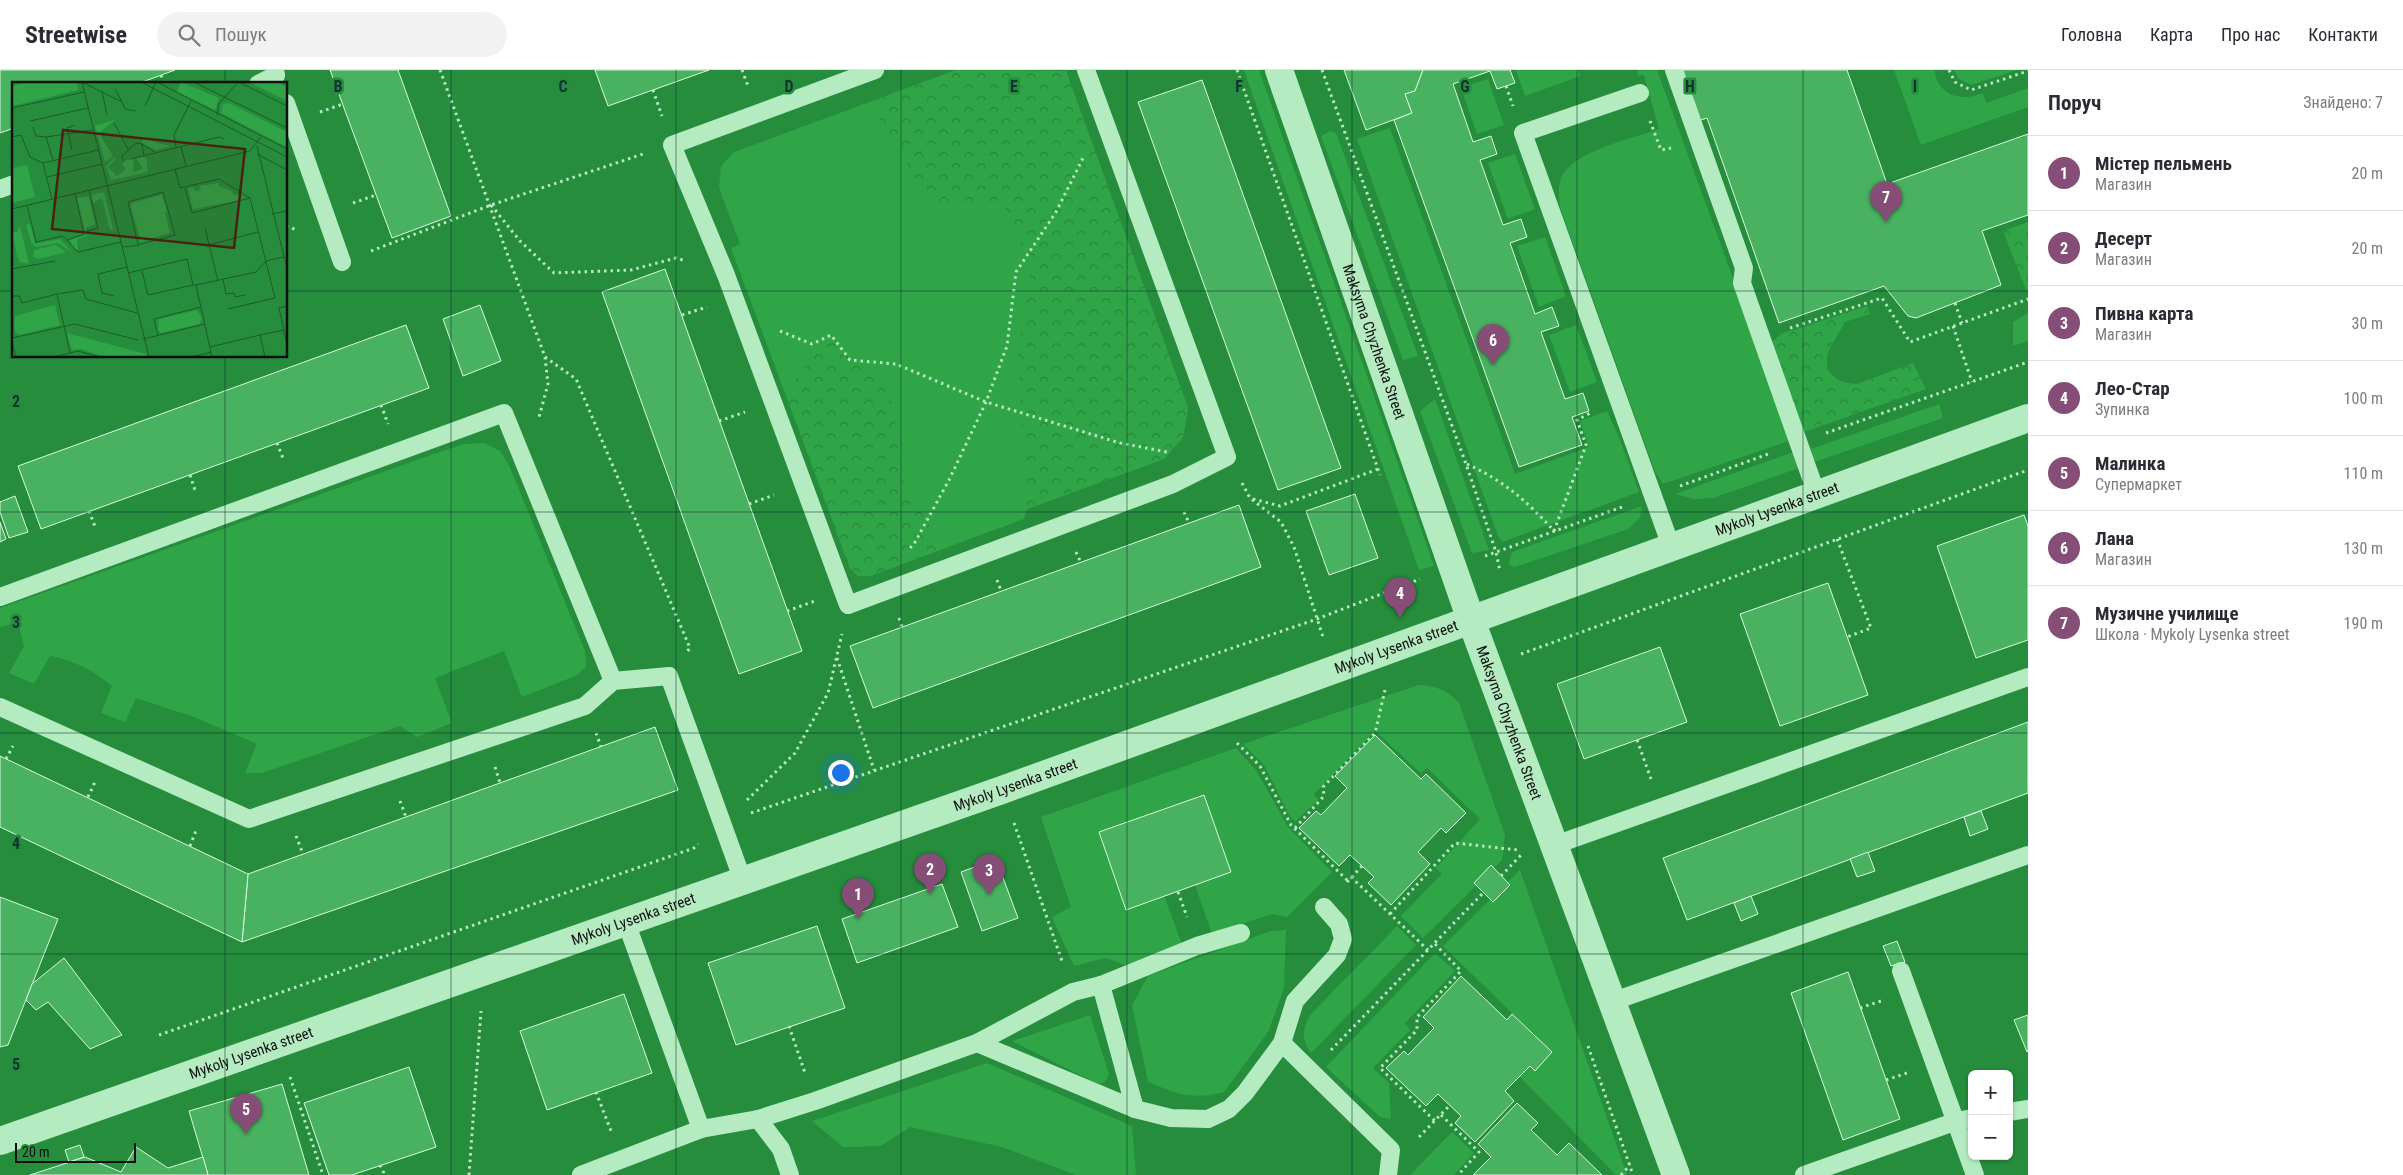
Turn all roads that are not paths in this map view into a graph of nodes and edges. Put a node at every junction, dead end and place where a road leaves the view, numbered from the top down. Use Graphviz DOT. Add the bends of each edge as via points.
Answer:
graph roads {
  1 [pos="875,70"];
  2 [pos="1086,70"];
  3 [pos="1279,70"];
  4 [pos="1674,70"];
  5 [pos="277,76"];
  6 [pos="263,82"];
  7 [pos="1640,93"];
  8 [pos="288,109"];
  9 [pos="12,185"];
  10 [pos="0,189"];
  11 [pos="342,262"];
  12 [pos="2028,418"];
  13 [pos="1817,496"];
  14 [pos="1672,549"];
  15 [pos="0,596"];
  16 [pos="1471,620"];
  17 [pos="2028,677"];
  18 [pos="613,681"];
  19 [pos="0,707"];
  20 [pos="1555,845"];
  21 [pos="2028,855"];
  22 [pos="743,881"];
  23 [pos="1324,907"];
  24 [pos="626,922"];
  25 [pos="1240,933"];
  26 [pos="1901,972"];
  27 [pos="1101,985"];
  28 [pos="1614,1001"];
  29 [pos="977,1043"];
  30 [pos="1282,1043"];
  31 [pos="2028,1108"];
  32 [pos="1135,1109"];
  33 [pos="2013,1111"];
  34 [pos="758,1119"];
  35 [pos="1964,1120"];
  36 [pos="701,1129"];
  37 [pos="0,1140"];
  38 [pos="581,1175"];
  39 [pos="790,1175"];
  40 [pos="1388,1175"];
  41 [pos="1676,1175"];
  42 [pos="1804,1175"];
  43 [pos="1975,1175"];
  1 -- 2 [label="lane" via="672,145 726,275 848,605 1172,484 1227,457"];
  3 -- 16 [label="street, Maksyma Chyzhenka Street"];
  4 -- 13 [label="lane" via="1744,268 1742,283"];
  5 -- 6 [label="lane"];
  7 -- 14 [label="lane" via="1523,134"];
  8 -- 11 [label="lane"];
  9 -- 10 [label="lane"];
  12 -- 13 [label="street, Mykoly Lysenka street"];
  13 -- 14 [label="street, Mykoly Lysenka street"];
  14 -- 16 [label="street, Mykoly Lysenka street"];
  15 -- 18 [label="lane" via="504,413"];
  16 -- 20 [label="street, Maksyma Chyzhenka Street"];
  16 -- 22 [label="street, Mykoly Lysenka street"];
  17 -- 20 [label="lane"];
  18 -- 19 [label="lane" via="586,706 249,819"];
  18 -- 22 [label="lane" via="669,676"];
  20 -- 28 [label="street, Maksyma Chyzhenka Street"];
  21 -- 28 [label="lane"];
  22 -- 24 [label="street, Mykoly Lysenka street"];
  23 -- 30 [label="lane" via="1339,924 1343,939 1338,955 1295,1001"];
  24 -- 36 [label="lane"];
  24 -- 37 [label="street, Mykoly Lysenka street"];
  25 -- 27 [label="lane" via="1197,946"];
  26 -- 35 [label="lane"];
  27 -- 29 [label="lane" via="1073,992"];
  27 -- 32 [label="lane"];
  28 -- 41 [label="street, Maksyma Chyzhenka Street"];
  29 -- 32 [label="lane"];
  29 -- 34 [label="lane"];
  30 -- 32 [label="lane" via="1229,1110 1208,1119 1171,1118"];
  30 -- 40 [label="lane" via="1392,1150"];
  31 -- 33 [label="lane"];
  34 -- 36 [label="lane"];
  34 -- 39 [label="lane" via="781,1149"];
  35 -- 42 [label="lane"];
  35 -- 43 [label="lane"];
  36 -- 38 [label="lane"];
}
